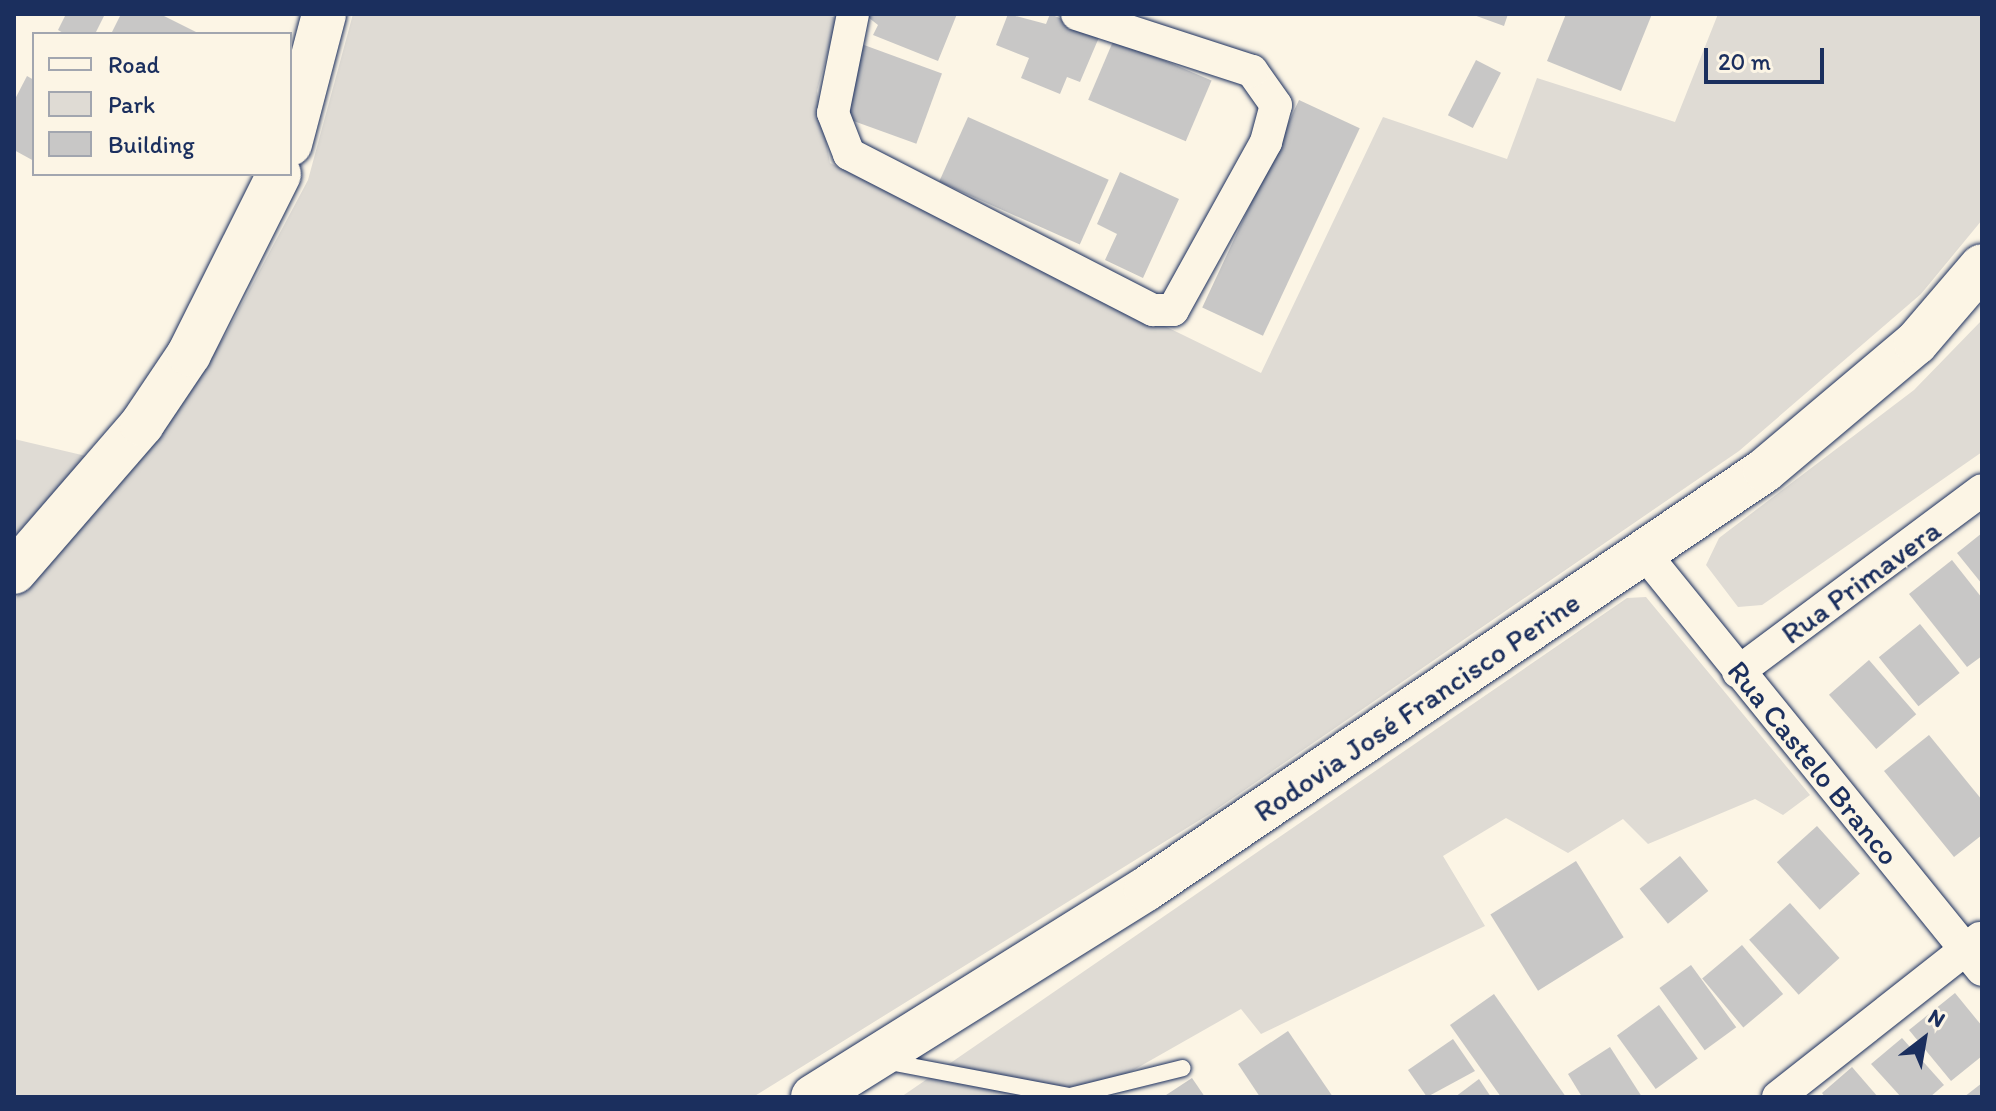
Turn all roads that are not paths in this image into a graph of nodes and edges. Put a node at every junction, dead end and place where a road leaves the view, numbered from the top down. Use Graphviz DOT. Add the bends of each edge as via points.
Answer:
graph roads {
  1 [pos="324,14"];
  2 [pos="853,14"];
  3 [pos="1077,14"];
  4 [pos="292,136"];
  5 [pos="278,176"];
  6 [pos="1982,266"];
  7 [pos="1982,490"];
  8 [pos="1645,554"];
  9 [pos="14,572"];
  10 [pos="1738,672"];
  11 [pos="1976,952"];
  12 [pos="871,1059"];
  13 [pos="1183,1068"];
  14 [pos="813,1097"];
  15 [pos="1778,1097"];
  1 -- 4 [label="main road"];
  2 -- 3 [label="street" via="833,113 849,154 1153,310 1173,310 1266,142 1276,105 1252,71"];
  5 -- 9 [label="main road" via="189,354 142,424"];
  6 -- 8 [label="main road, Rodovia José Francisco Perine" via="1848,406"];
  7 -- 10 [label="street, Rua Primavera"];
  8 -- 10 [label="street, Rua Castelo Branco"];
  8 -- 12 [label="main road, Rodovia José Francisco Perine" via="1146,889"];
  10 -- 11 [label="street, Rua Castelo Branco"];
  11 -- 15 [label="street"];
  12 -- 13 [label="lane" via="1070,1096"];
  12 -- 14 [label="main road, Rodovia José Francisco Perine"];
}
